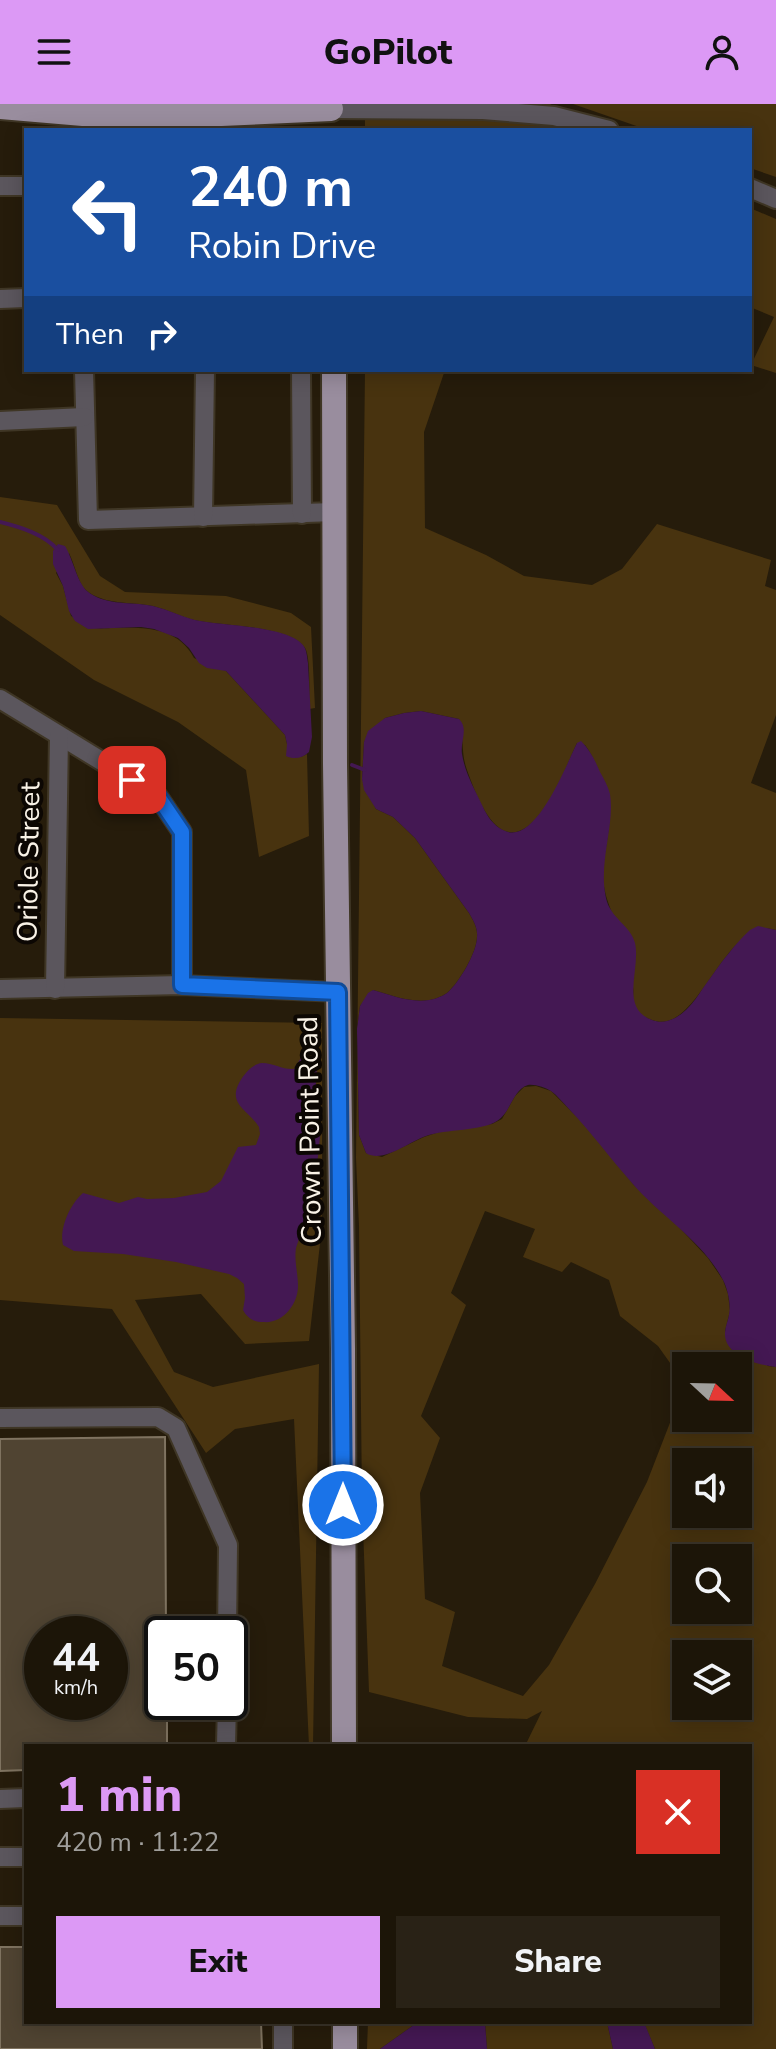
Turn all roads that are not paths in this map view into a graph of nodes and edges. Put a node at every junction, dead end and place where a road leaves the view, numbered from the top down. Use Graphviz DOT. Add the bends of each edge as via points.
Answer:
graph roads {
  1 [pos="0,107"];
  2 [pos="30,107"];
  3 [pos="331,114"];
  4 [pos="83,122"];
  5 [pos="601,128"];
  6 [pos="0,186"];
  7 [pos="24,186"];
  8 [pos="752,189"];
  9 [pos="776,199"];
  10 [pos="24,298"];
  11 [pos="0,299"];
  12 [pos="84,372"];
  13 [pos="205,372"];
  14 [pos="301,372"];
  15 [pos="334,372"];
  16 [pos="84,417"];
  17 [pos="0,421"];
  18 [pos="335,512"];
  19 [pos="302,514"];
  20 [pos="203,517"];
  21 [pos="0,699"];
  22 [pos="59,736"];
  23 [pos="182,985"];
  24 [pos="0,989"];
  25 [pos="55,989"];
  26 [pos="338,992"];
  27 [pos="0,1418"];
  28 [pos="227,1616"];
  29 [pos="227,1720"];
  30 [pos="226,1744"];
  31 [pos="344,1744"];
  32 [pos="24,1798"];
  33 [pos="0,1799"];
  34 [pos="0,1857"];
  35 [pos="24,1857"];
  36 [pos="0,1916"];
  37 [pos="24,1916"];
  38 [pos="283,2024"];
  39 [pos="345,2024"];
  40 [pos="283,2049"];
  41 [pos="345,2049"];
  1 -- 2 [label="main road"];
  2 -- 4 [label="main road"];
  3 -- 4 [label="main road"];
  3 -- 5 [label="street" via="483,110 554,116"];
  6 -- 7 [label="street"];
  8 -- 9 [label="street"];
  10 -- 11 [label="street"];
  12 -- 16 [label="street"];
  13 -- 20 [label="street"];
  14 -- 19 [label="street"];
  15 -- 18 [label="main road, Crown Point Road"];
  16 -- 17 [label="street"];
  16 -- 20 [label="street" via="88,520"];
  18 -- 19 [label="street"];
  18 -- 26 [label="main road, Crown Point Road"];
  19 -- 20 [label="street"];
  21 -- 22 [label="street"];
  22 -- 23 [label="street" via="157,795 182,832"];
  22 -- 25 [label="street, Oriole Street"];
  23 -- 25 [label="street"];
  23 -- 26 [label="street"];
  24 -- 25 [label="street"];
  26 -- 31 [label="main road, Crown Point Road"];
  27 -- 28 [label="street" via="158,1417 176,1428 228,1545"];
  29 -- 30 [label="street"];
  32 -- 33 [label="street"];
  34 -- 35 [label="street"];
  36 -- 37 [label="street"];
  38 -- 40 [label="street"];
  39 -- 41 [label="main road"];
}
